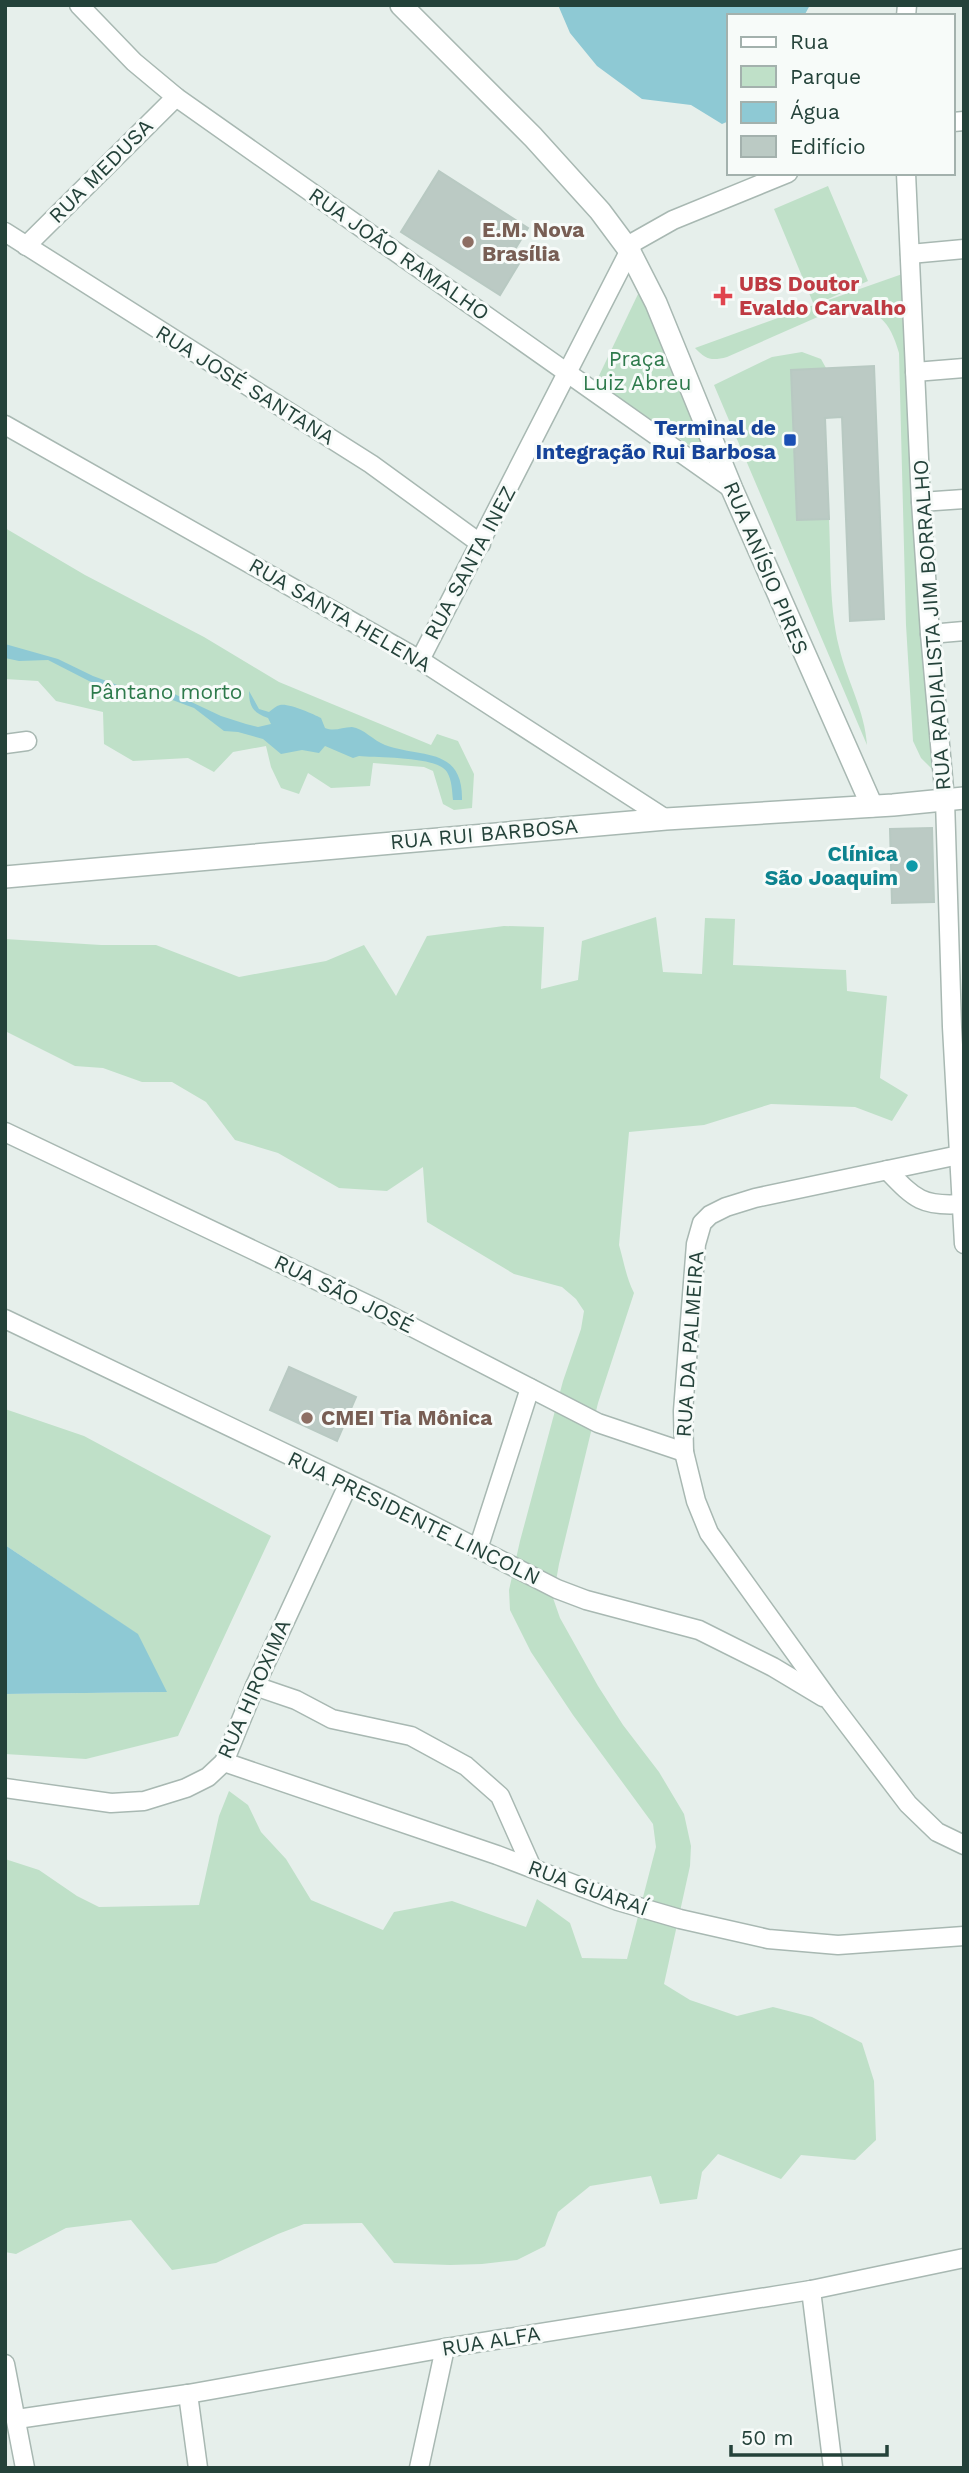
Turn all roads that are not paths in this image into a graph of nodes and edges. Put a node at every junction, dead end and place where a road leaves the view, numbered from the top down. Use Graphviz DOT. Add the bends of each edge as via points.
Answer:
graph roads {
  1 [pos="79,5"];
  2 [pos="401,5"];
  3 [pos="176,97"];
  4 [pos="783,175"];
  5 [pos="906,175"];
  6 [pos="5,232"];
  7 [pos="26,246"];
  8 [pos="964,249"];
  9 [pos="629,250"];
  10 [pos="910,254"];
  11 [pos="964,368"];
  12 [pos="915,372"];
  13 [pos="567,374"];
  14 [pos="5,425"];
  15 [pos="732,489"];
  16 [pos="964,499"];
  17 [pos="921,502"];
  18 [pos="481,544"];
  19 [pos="964,631"];
  20 [pos="930,634"];
  21 [pos="419,660"];
  22 [pos="27,741"];
  23 [pos="5,744"];
  24 [pos="954,799"];
  25 [pos="872,806"];
  26 [pos="666,819"];
  27 [pos="5,877"];
  28 [pos="958,1026"];
  29 [pos="5,1132"];
  30 [pos="959,1155"];
  31 [pos="887,1170"];
  32 [pos="962,1204"];
  33 [pos="964,1244"];
  34 [pos="5,1320"];
  35 [pos="530,1388"];
  36 [pos="684,1451"];
  37 [pos="348,1485"];
  38 [pos="478,1549"];
  39 [pos="255,1685"];
  40 [pos="829,1700"];
  41 [pos="224,1762"];
  42 [pos="5,1788"];
  43 [pos="964,1845"];
  44 [pos="532,1868"];
  45 [pos="964,1936"];
  46 [pos="964,2258"];
  47 [pos="811,2290"];
  48 [pos="444,2348"];
  49 [pos="5,2364"];
  50 [pos="188,2394"];
  51 [pos="17,2419"];
  52 [pos="24,2468"];
  53 [pos="198,2468"];
  54 [pos="419,2468"];
  55 [pos="833,2468"];
  1 -- 3 [label="street, RUA JOÃO RAMALHO" via="134,62"];
  2 -- 9 [label="street, RUA ANÍSIO PIRES" via="533,137"];
  3 -- 7 [label="street, RUA MEDUSA"];
  3 -- 13 [label="street, RUA JOÃO RAMALHO"];
  4 -- 9 [label="street, RUA SANTA INEZ" via="673,220"];
  5 -- 10 [label="street, RUA RADIALISTA JIM BORRALHO"];
  6 -- 7 [label="street, RUA JOSÉ SANTANA"];
  7 -- 18 [label="street, RUA JOSÉ SANTANA" via="371,464"];
  8 -- 10 [label="street"];
  9 -- 13 [label="street, RUA SANTA INEZ"];
  9 -- 15 [label="street, RUA ANÍSIO PIRES" via="656,303"];
  10 -- 12 [label="street, RUA RADIALISTA JIM BORRALHO"];
  11 -- 12 [label="street"];
  12 -- 17 [label="street, RUA RADIALISTA JIM BORRALHO"];
  13 -- 15 [label="street, RUA JOÃO RAMALHO"];
  13 -- 18 [label="street, RUA SANTA INEZ"];
  14 -- 21 [label="street, RUA SANTA HELENA"];
  15 -- 25 [label="street, RUA ANÍSIO PIRES"];
  16 -- 17 [label="street"];
  17 -- 20 [label="street, RUA RADIALISTA JIM BORRALHO"];
  18 -- 21 [label="street, RUA SANTA INEZ"];
  19 -- 20 [label="street"];
  20 -- 24 [label="street, RUA RADIALISTA JIM BORRALHO"];
  21 -- 26 [label="street, RUA SANTA HELENA"];
  22 -- 23 [label="street"];
  24 -- 25 [label="street, RUA RUI BARBOSA"];
  24 -- 28 [label="street, RUA RADIALISTA JIM BORRALHO"];
  25 -- 26 [label="street, RUA RUI BARBOSA"];
  26 -- 27 [label="street, RUA RUI BARBOSA"];
  28 -- 30 [label="street, RUA RADIALISTA JIM BORRALHO"];
  29 -- 35 [label="street, RUA SÃO JOSÉ" via="379,1310"];
  30 -- 31 [label="street, RUA DA PALMEIRA"];
  30 -- 32 [label="street, RUA RADIALISTA JIM BORRALHO"];
  31 -- 32 [label="street" via="922,1201 938,1206"];
  31 -- 36 [label="street, RUA DA PALMEIRA" via="755,1198 726,1207 702,1223 692,1275"];
  32 -- 33 [label="street, RUA RADIALISTA JIM BORRALHO"];
  34 -- 37 [label="street, RUA PRESIDENTE LINCOLN"];
  35 -- 36 [label="street, RUA SÃO JOSÉ" via="598,1423"];
  35 -- 38 [label="street"];
  36 -- 40 [label="street, RUA DA PALMEIRA" via="709,1533"];
  37 -- 38 [label="street, RUA PRESIDENTE LINCOLN"];
  37 -- 39 [label="street, RUA HIROXIMA"];
  38 -- 40 [label="street, RUA PRESIDENTE LINCOLN" via="586,1600 699,1630"];
  39 -- 41 [label="street, RUA HIROXIMA"];
  39 -- 44 [label="street" via="332,1719 411,1736 466,1766 500,1797"];
  40 -- 43 [label="street, RUA DA PALMEIRA" via="918,1816"];
  41 -- 42 [label="street, RUA HIROXIMA" via="186,1788 144,1801 111,1803"];
  41 -- 44 [label="street, RUA GUARAÍ"];
  44 -- 45 [label="street, RUA GUARAÍ" via="680,1920 768,1939 838,1945"];
  46 -- 47 [label="street, RUA ALFA"];
  47 -- 48 [label="street, RUA ALFA"];
  47 -- 55 [label="street"];
  48 -- 50 [label="street, RUA ALFA"];
  48 -- 54 [label="street"];
  49 -- 51 [label="street"];
  50 -- 51 [label="street, RUA ALFA"];
  50 -- 53 [label="street"];
  51 -- 52 [label="street"];
}
